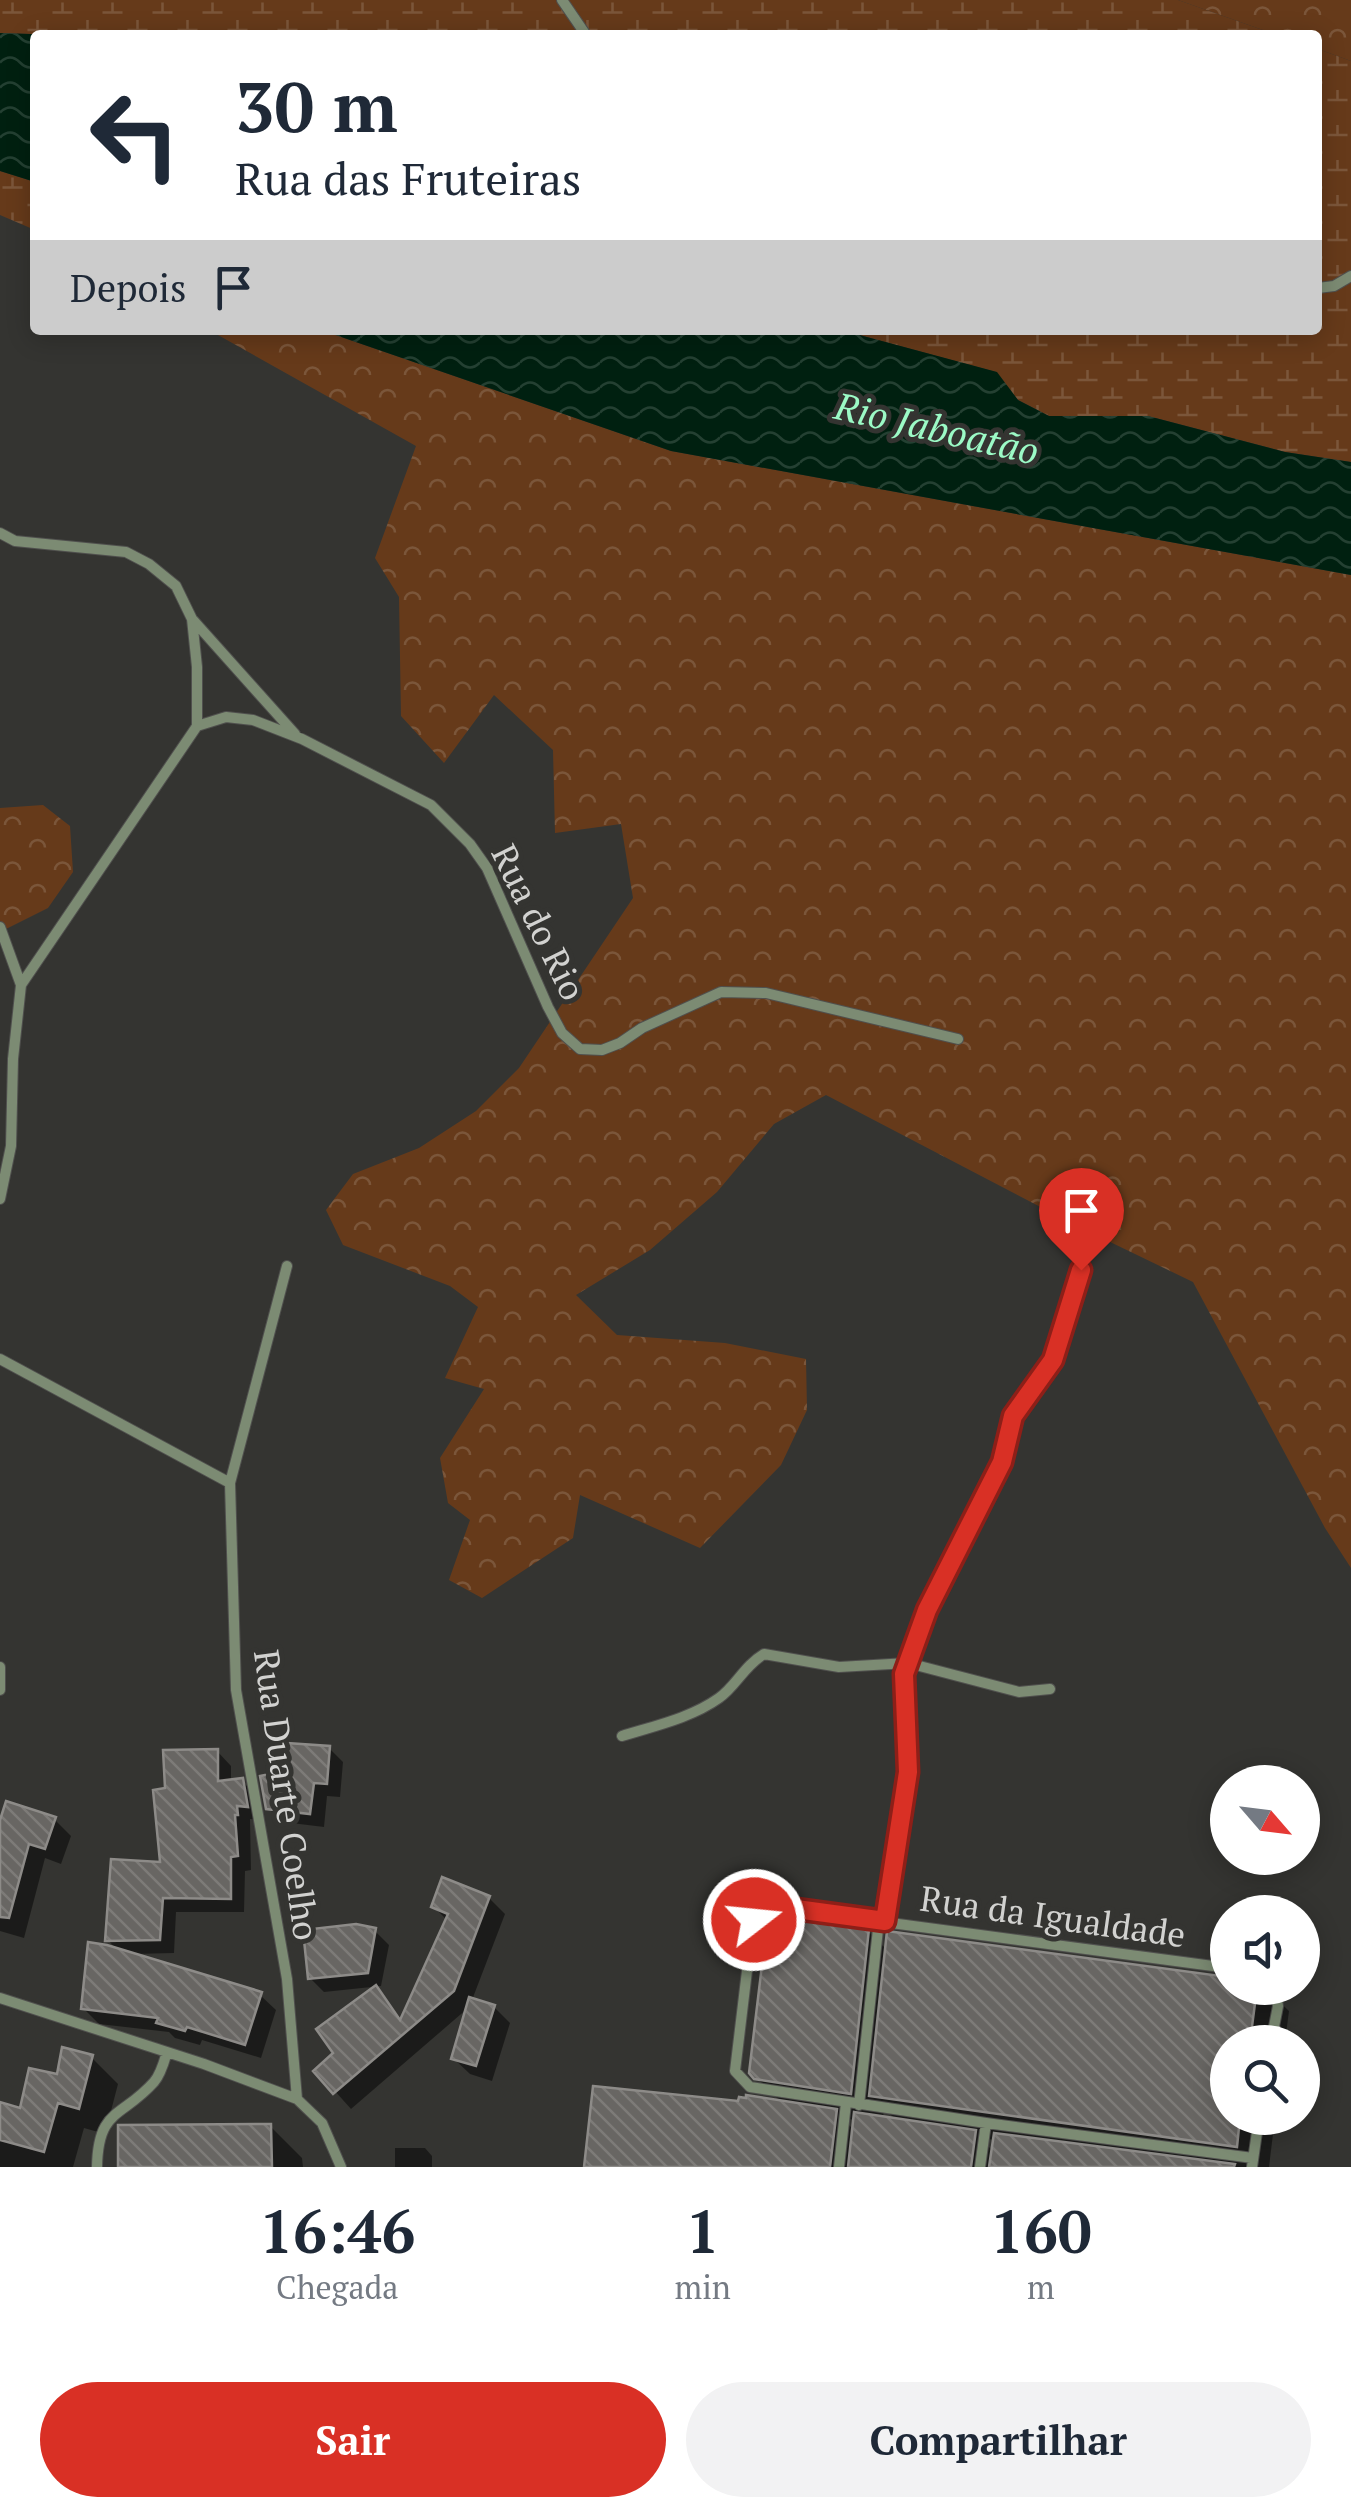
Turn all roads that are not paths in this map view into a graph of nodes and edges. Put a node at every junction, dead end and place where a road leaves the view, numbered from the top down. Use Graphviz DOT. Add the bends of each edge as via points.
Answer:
graph roads {
  1 [pos="562,0"];
  2 [pos="583,30"];
  3 [pos="1351,276"];
  4 [pos="1322,288"];
  5 [pos="0,533"];
  6 [pos="192,619"];
  7 [pos="197,726"];
  8 [pos="296,736"];
  9 [pos="0,927"];
  10 [pos="21,985"];
  11 [pos="958,1039"];
  12 [pos="0,1198"];
  13 [pos="286,1266"];
  14 [pos="1081,1270"];
  15 [pos="0,1359"];
  16 [pos="230,1483"];
  17 [pos="908,1663"];
  18 [pos="0,1666"];
  19 [pos="1050,1689"];
  20 [pos="0,1690"];
  21 [pos="622,1736"];
  22 [pos="882,1920"];
  23 [pos="1210,1966"];
  24 [pos="0,1998"];
  25 [pos="168,2052"];
  26 [pos="297,2098"];
  27 [pos="846,2103"];
  28 [pos="859,2105"];
  29 [pos="986,2123"];
  30 [pos="1257,2135"];
  31 [pos="1252,2162"];
  32 [pos="97,2167"];
  33 [pos="341,2167"];
  34 [pos="839,2167"];
  35 [pos="980,2167"];
  1 -- 2 [label="street"];
  3 -- 4 [label="street"];
  5 -- 6 [label="street" via="15,541 126,552 176,586"];
  6 -- 7 [label="street"];
  6 -- 8 [label="street"];
  7 -- 8 [label="street, Rua do Rio" via="226,717"];
  7 -- 10 [label="street"];
  8 -- 11 [label="street, Rua do Rio" via="431,805 470,844 511,917 548,1007 580,1049 620,1044 722,992 766,993"];
  9 -- 10 [label="street"];
  10 -- 12 [label="street" via="11,1146"];
  13 -- 16 [label="street, Rua Duarte Coelho"];
  14 -- 17 [label="street" via="1053,1360 1013,1416 1002,1462 927,1610"];
  15 -- 16 [label="street"];
  16 -- 26 [label="street, Rua Duarte Coelho" via="236,1690 288,1979"];
  17 -- 19 [label="street" via="1019,1692"];
  17 -- 21 [label="street" via="839,1667 764,1654 747,1664 722,1697"];
  17 -- 22 [label="street" via="908,1772"];
  18 -- 20 [label="street"];
  22 -- 23 [label="street, Rua da Igualdade"];
  22 -- 27 [label="street, Rua da Igualdade" via="774,1906 757,1912 734,2071 750,2087"];
  22 -- 28 [label="street"];
  24 -- 25 [label="street"];
  25 -- 26 [label="street"];
  25 -- 32 [label="street" via="156,2081 107,2122"];
  26 -- 33 [label="street" via="322,2123"];
  27 -- 28 [label="street"];
  27 -- 34 [label="street"];
  28 -- 29 [label="street"];
  29 -- 31 [label="street"];
  29 -- 35 [label="street"];
  30 -- 31 [label="street"];
}
